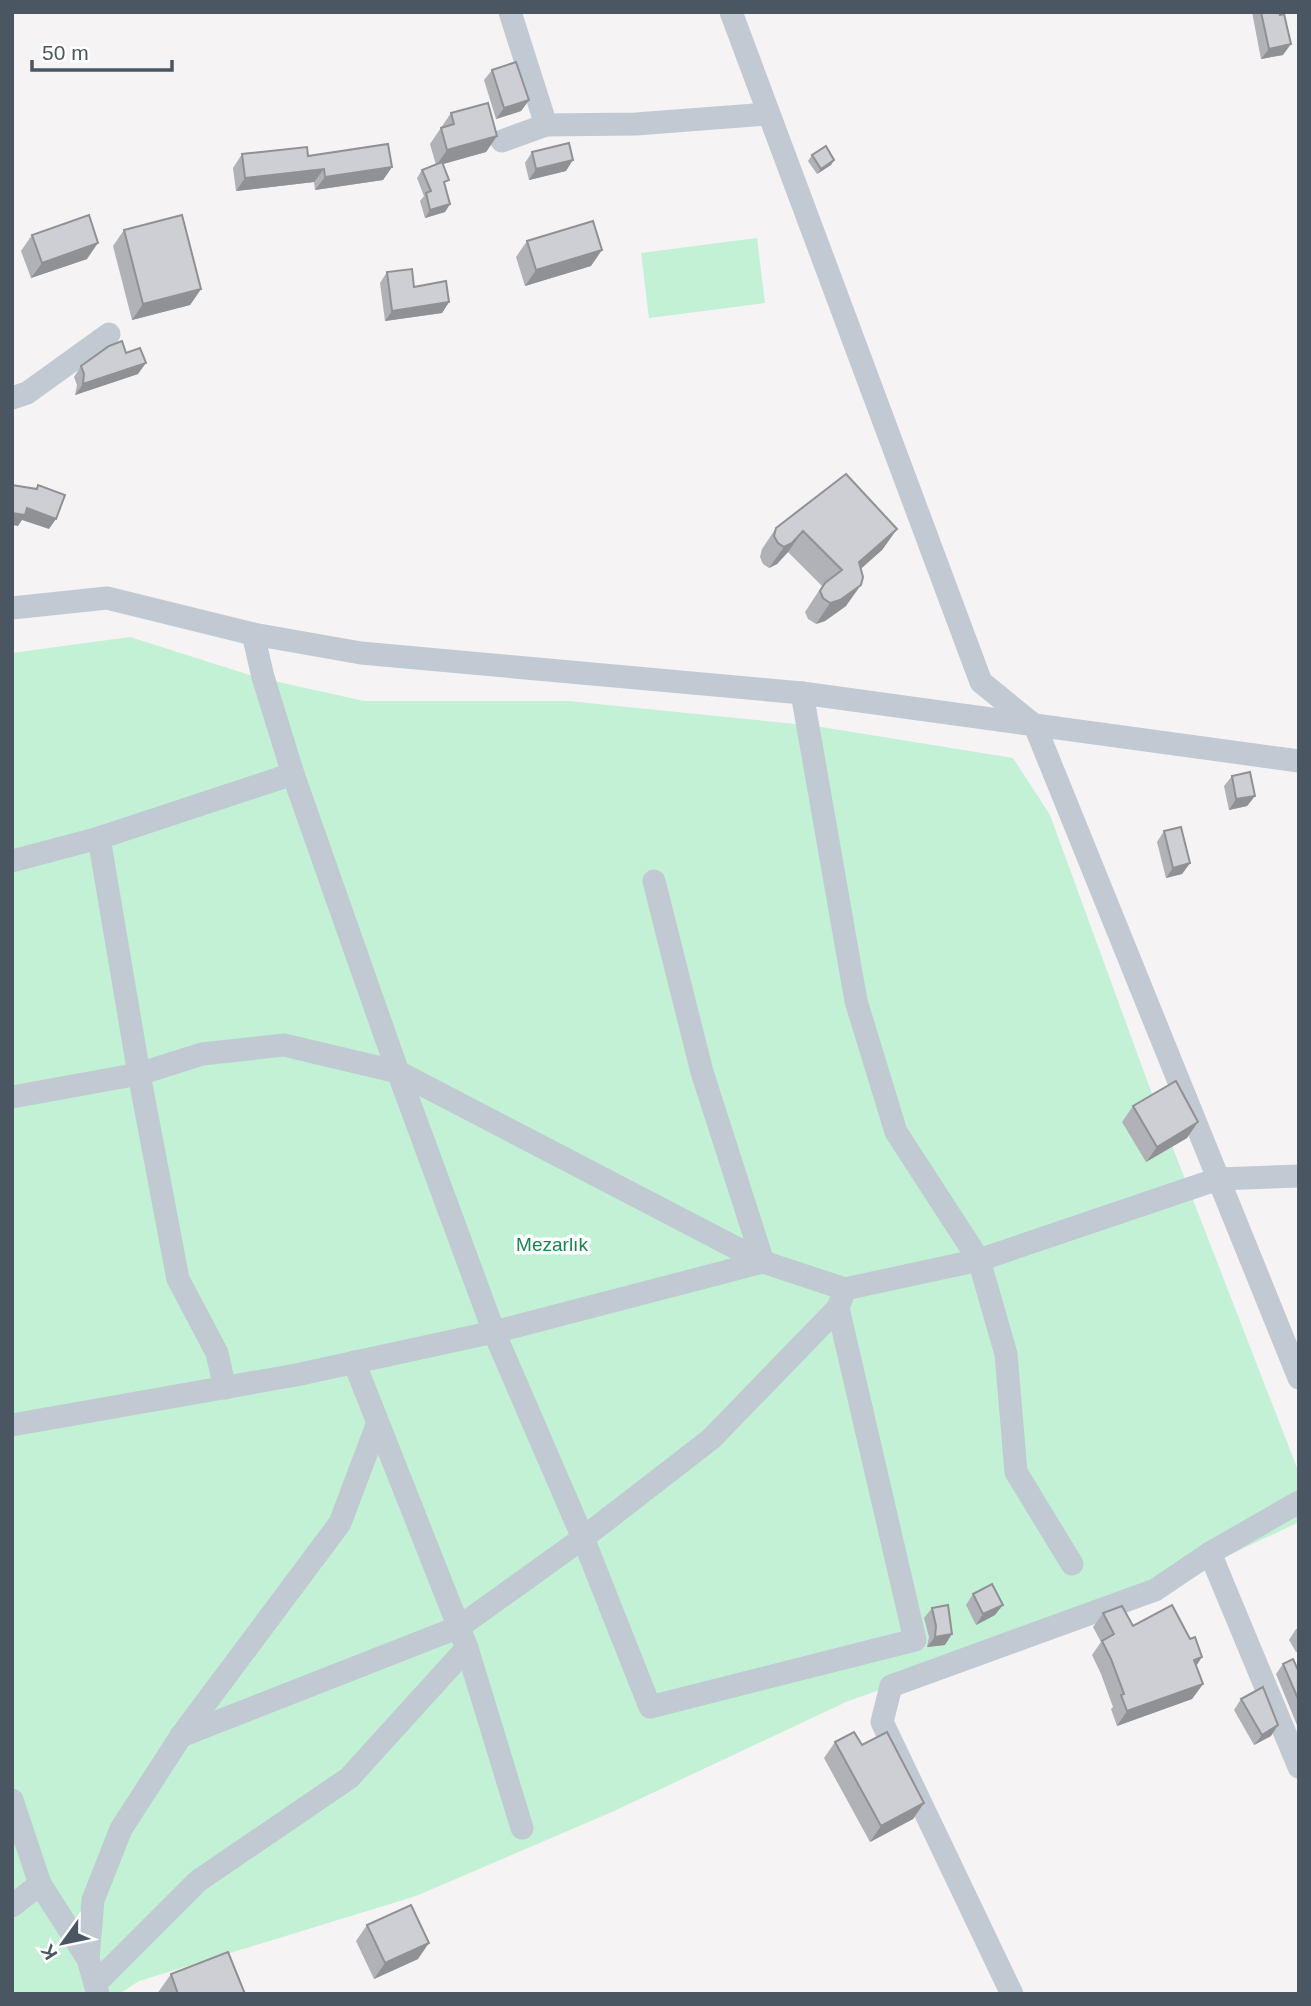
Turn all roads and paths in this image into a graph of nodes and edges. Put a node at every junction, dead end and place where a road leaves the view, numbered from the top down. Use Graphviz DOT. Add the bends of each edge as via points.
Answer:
graph roads {
  1 [pos="510,12"];
  2 [pos="731,12"];
  3 [pos="768,114"];
  4 [pos="546,125"];
  5 [pos="502,142"];
  6 [pos="109,334"];
  7 [pos="12,398"];
  8 [pos="12,608"];
  9 [pos="253,634"];
  10 [pos="803,693"];
  11 [pos="1035,726"];
  12 [pos="1299,761"];
  13 [pos="293,774"];
  14 [pos="99,838"];
  15 [pos="12,861"];
  16 [pos="654,881"];
  17 [pos="398,1072"];
  18 [pos="139,1074"];
  19 [pos="12,1097"];
  20 [pos="1299,1176"];
  21 [pos="1218,1179"];
  22 [pos="979,1260"];
  23 [pos="763,1262"];
  24 [pos="841,1299"];
  25 [pos="494,1332"];
  26 [pos="354,1362"];
  27 [pos="1299,1378"];
  28 [pos="225,1388"];
  29 [pos="377,1425"];
  30 [pos="12,1426"];
  31 [pos="1299,1502"];
  32 [pos="583,1538"];
  33 [pos="1210,1553"];
  34 [pos="1072,1564"];
  35 [pos="463,1638"];
  36 [pos="181,1736"];
  37 [pos="1299,1767"];
  38 [pos="12,1800"];
  39 [pos="522,1828"];
  40 [pos="40,1884"];
  41 [pos="12,1906"];
  42 [pos="88,1959"];
  43 [pos="97,1989"];
  44 [pos="1012,1994"];
  1 -- 4 [label="street"];
  2 -- 3 [label="street"];
  3 -- 4 [label="street"];
  3 -- 11 [label="street" via="981,682"];
  4 -- 5 [label="street"];
  6 -- 7 [label="street" via="27,393"];
  8 -- 9 [label="street" via="107,598"];
  9 -- 10 [label="street" via="361,653"];
  9 -- 13 [label="street"];
  10 -- 11 [label="street"];
  10 -- 22 [label="street" via="856,1001 896,1132"];
  11 -- 12 [label="street"];
  11 -- 21 [label="street"];
  13 -- 14 [label="street"];
  13 -- 17 [label="street"];
  14 -- 15 [label="street"];
  14 -- 18 [label="street"];
  16 -- 23 [label="street" via="702,1072"];
  17 -- 18 [label="street" via="284,1045 202,1054"];
  17 -- 23 [label="street"];
  17 -- 25 [label="street"];
  18 -- 19 [label="street"];
  18 -- 28 [label="street" via="178,1279 217,1353"];
  20 -- 21 [label="street"];
  21 -- 22 [label="street"];
  21 -- 27 [label="street"];
  22 -- 24 [label="street"];
  22 -- 34 [label="street" via="1006,1354 1016,1472"];
  23 -- 24 [label="street"];
  23 -- 25 [label="street"];
  24 -- 32 [label="street" via="710,1440"];
  24 -- 32 [label="street" via="915,1640 650,1707"];
  25 -- 26 [label="street"];
  25 -- 32 [label="street"];
  26 -- 28 [label="street"];
  26 -- 29 [label="street"];
  28 -- 30 [label="street"];
  29 -- 35 [label="street"];
  29 -- 36 [label="street" via="340,1523"];
  31 -- 33 [label="street"];
  32 -- 35 [label="street"];
  33 -- 37 [label="street"];
  33 -- 44 [label="street" via="1155,1590 891,1686 882,1722"];
  35 -- 36 [label="street"];
  35 -- 39 [label="street"];
  35 -- 43 [label="street" via="349,1778 198,1881"];
  36 -- 42 [label="street" via="121,1829 93,1900"];
  38 -- 40 [label="street"];
  40 -- 41 [label="street"];
  40 -- 42 [label="street"];
  42 -- 43 [label="street"];
}
